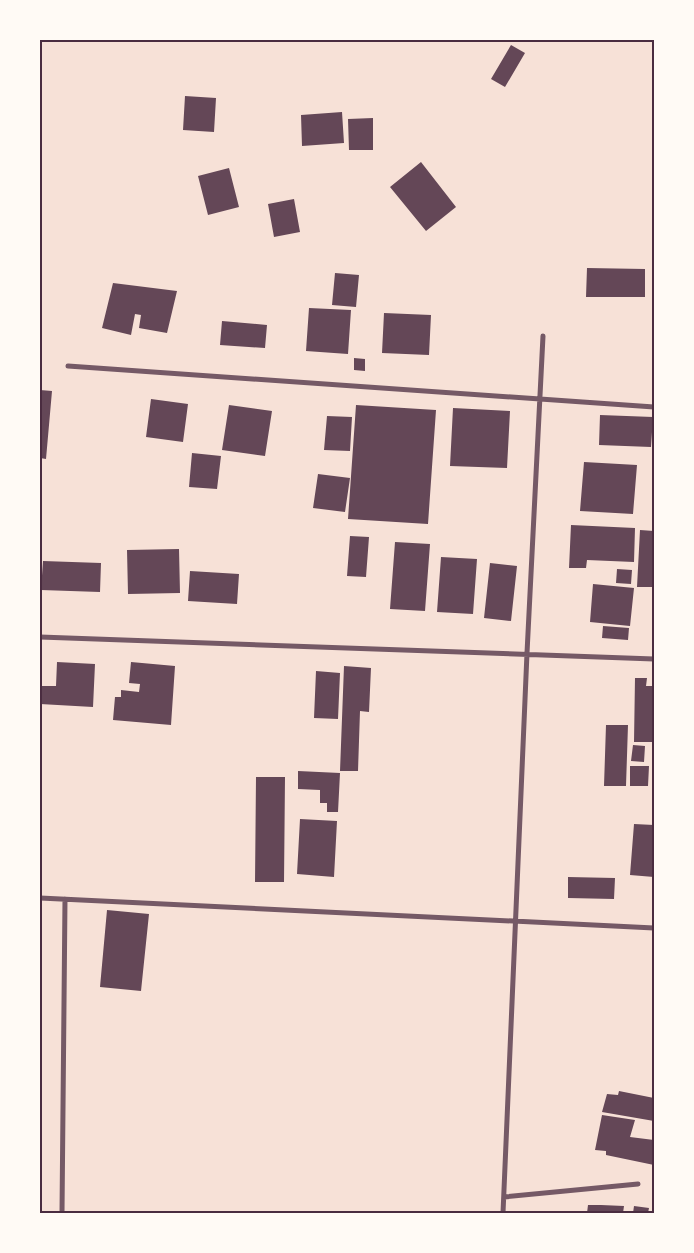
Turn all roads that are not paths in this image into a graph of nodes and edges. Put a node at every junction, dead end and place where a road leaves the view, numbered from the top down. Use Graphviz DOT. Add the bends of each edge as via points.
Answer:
graph roads {
  1 [pos="543,336"];
  2 [pos="68,366"];
  3 [pos="540,401"];
  4 [pos="654,407"];
  5 [pos="40,637"];
  6 [pos="527,653"];
  7 [pos="654,659"];
  8 [pos="40,898"];
  9 [pos="65,899"];
  10 [pos="517,922"];
  11 [pos="654,928"];
  12 [pos="638,1184"];
  13 [pos="504,1196"];
  14 [pos="62,1213"];
  15 [pos="503,1213"];
  1 -- 3 [label="street"];
  2 -- 3 [label="street"];
  3 -- 4 [label="street"];
  3 -- 6 [label="street"];
  5 -- 6 [label="street"];
  6 -- 7 [label="street"];
  6 -- 10 [label="street"];
  8 -- 9 [label="street"];
  9 -- 10 [label="street"];
  9 -- 14 [label="street"];
  10 -- 11 [label="street"];
  10 -- 13 [label="street"];
  12 -- 13 [label="street"];
  13 -- 15 [label="street"];
}
